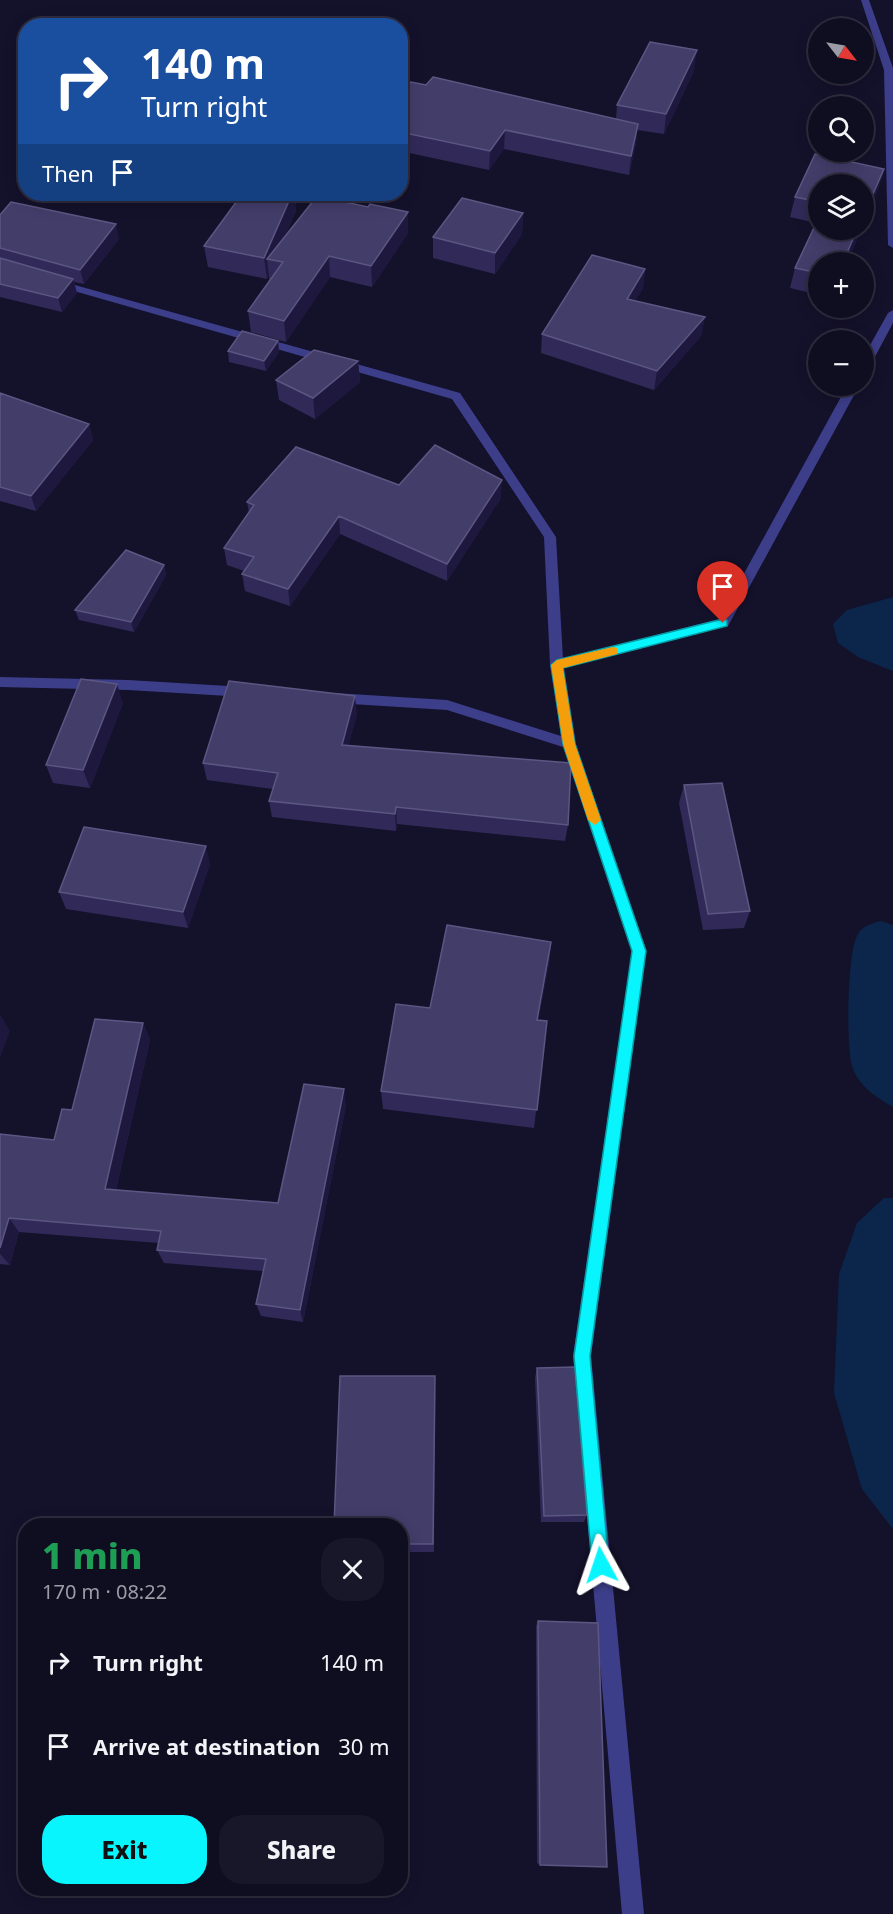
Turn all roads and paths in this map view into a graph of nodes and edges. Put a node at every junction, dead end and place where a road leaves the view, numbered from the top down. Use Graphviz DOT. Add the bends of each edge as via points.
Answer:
graph roads {
  1 [pos="866,0"];
  2 [pos="893,245"];
  3 [pos="46,279"];
  4 [pos="893,313"];
  5 [pos="874,348"];
  6 [pos="848,396"];
  7 [pos="557,665"];
  8 [pos="0,682"];
  9 [pos="258,693"];
  10 [pos="317,697"];
  11 [pos="569,744"];
  12 [pos="633,1914"];
  1 -- 2 [label="street" via="889,70"];
  3 -- 7 [label="street" via="456,396 550,537"];
  4 -- 5 [label="street"];
  6 -- 7 [label="street" via="723,623"];
  7 -- 11 [label="street"];
  8 -- 9 [label="street"];
  10 -- 11 [label="street" via="447,705"];
  11 -- 12 [label="street" via="639,951 582,1356"];
}
